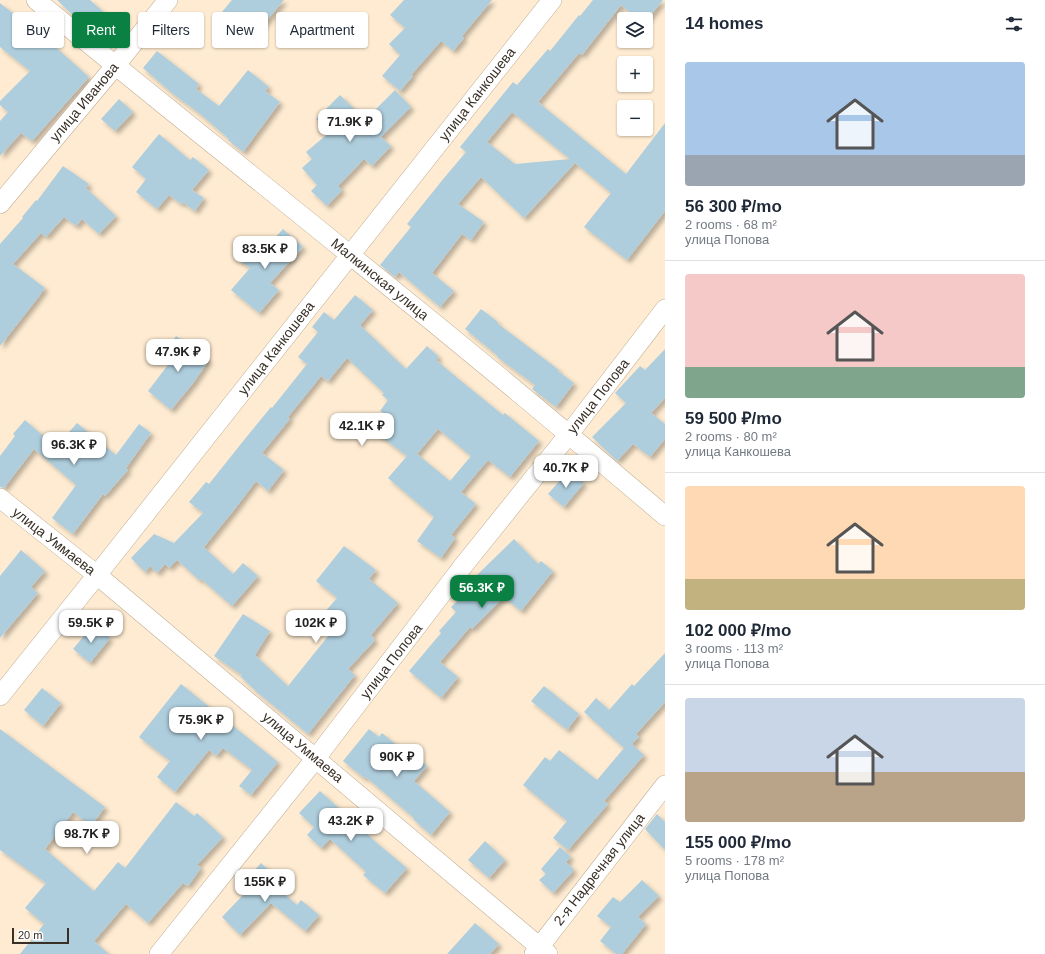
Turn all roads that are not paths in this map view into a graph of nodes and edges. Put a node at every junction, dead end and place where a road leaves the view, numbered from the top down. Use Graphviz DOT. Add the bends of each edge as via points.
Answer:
graph roads {
  1 [pos="36,0"];
  2 [pos="168,0"];
  3 [pos="552,0"];
  4 [pos="115,66"];
  5 [pos="0,204"];
  6 [pos="350,254"];
  7 [pos="665,309"];
  8 [pos="569,434"];
  9 [pos="0,498"];
  10 [pos="665,516"];
  11 [pos="97,575"];
  12 [pos="0,696"];
  13 [pos="316,758"];
  14 [pos="665,785"];
  15 [pos="540,952"];
  16 [pos="159,954"];
  1 -- 4 [label="street, Малкинская улица"];
  2 -- 4 [label="street, улица Иванова"];
  3 -- 6 [label="street, улица Канкошева"];
  4 -- 5 [label="street, улица Иванова"];
  4 -- 6 [label="street, Малкинская улица"];
  6 -- 8 [label="street, Малкинская улица"];
  6 -- 11 [label="street, улица Канкошева"];
  7 -- 8 [label="street, улица Попова"];
  8 -- 10 [label="street, Малкинская улица"];
  8 -- 13 [label="street, улица Попова"];
  9 -- 11 [label="street, улица Уммаева"];
  11 -- 12 [label="street, улица Канкошева"];
  11 -- 13 [label="street, улица Уммаева"];
  13 -- 15 [label="street, улица Уммаева"];
  13 -- 16 [label="street, улица Попова"];
  14 -- 15 [label="street, 2-я Надречная улица"];
}
